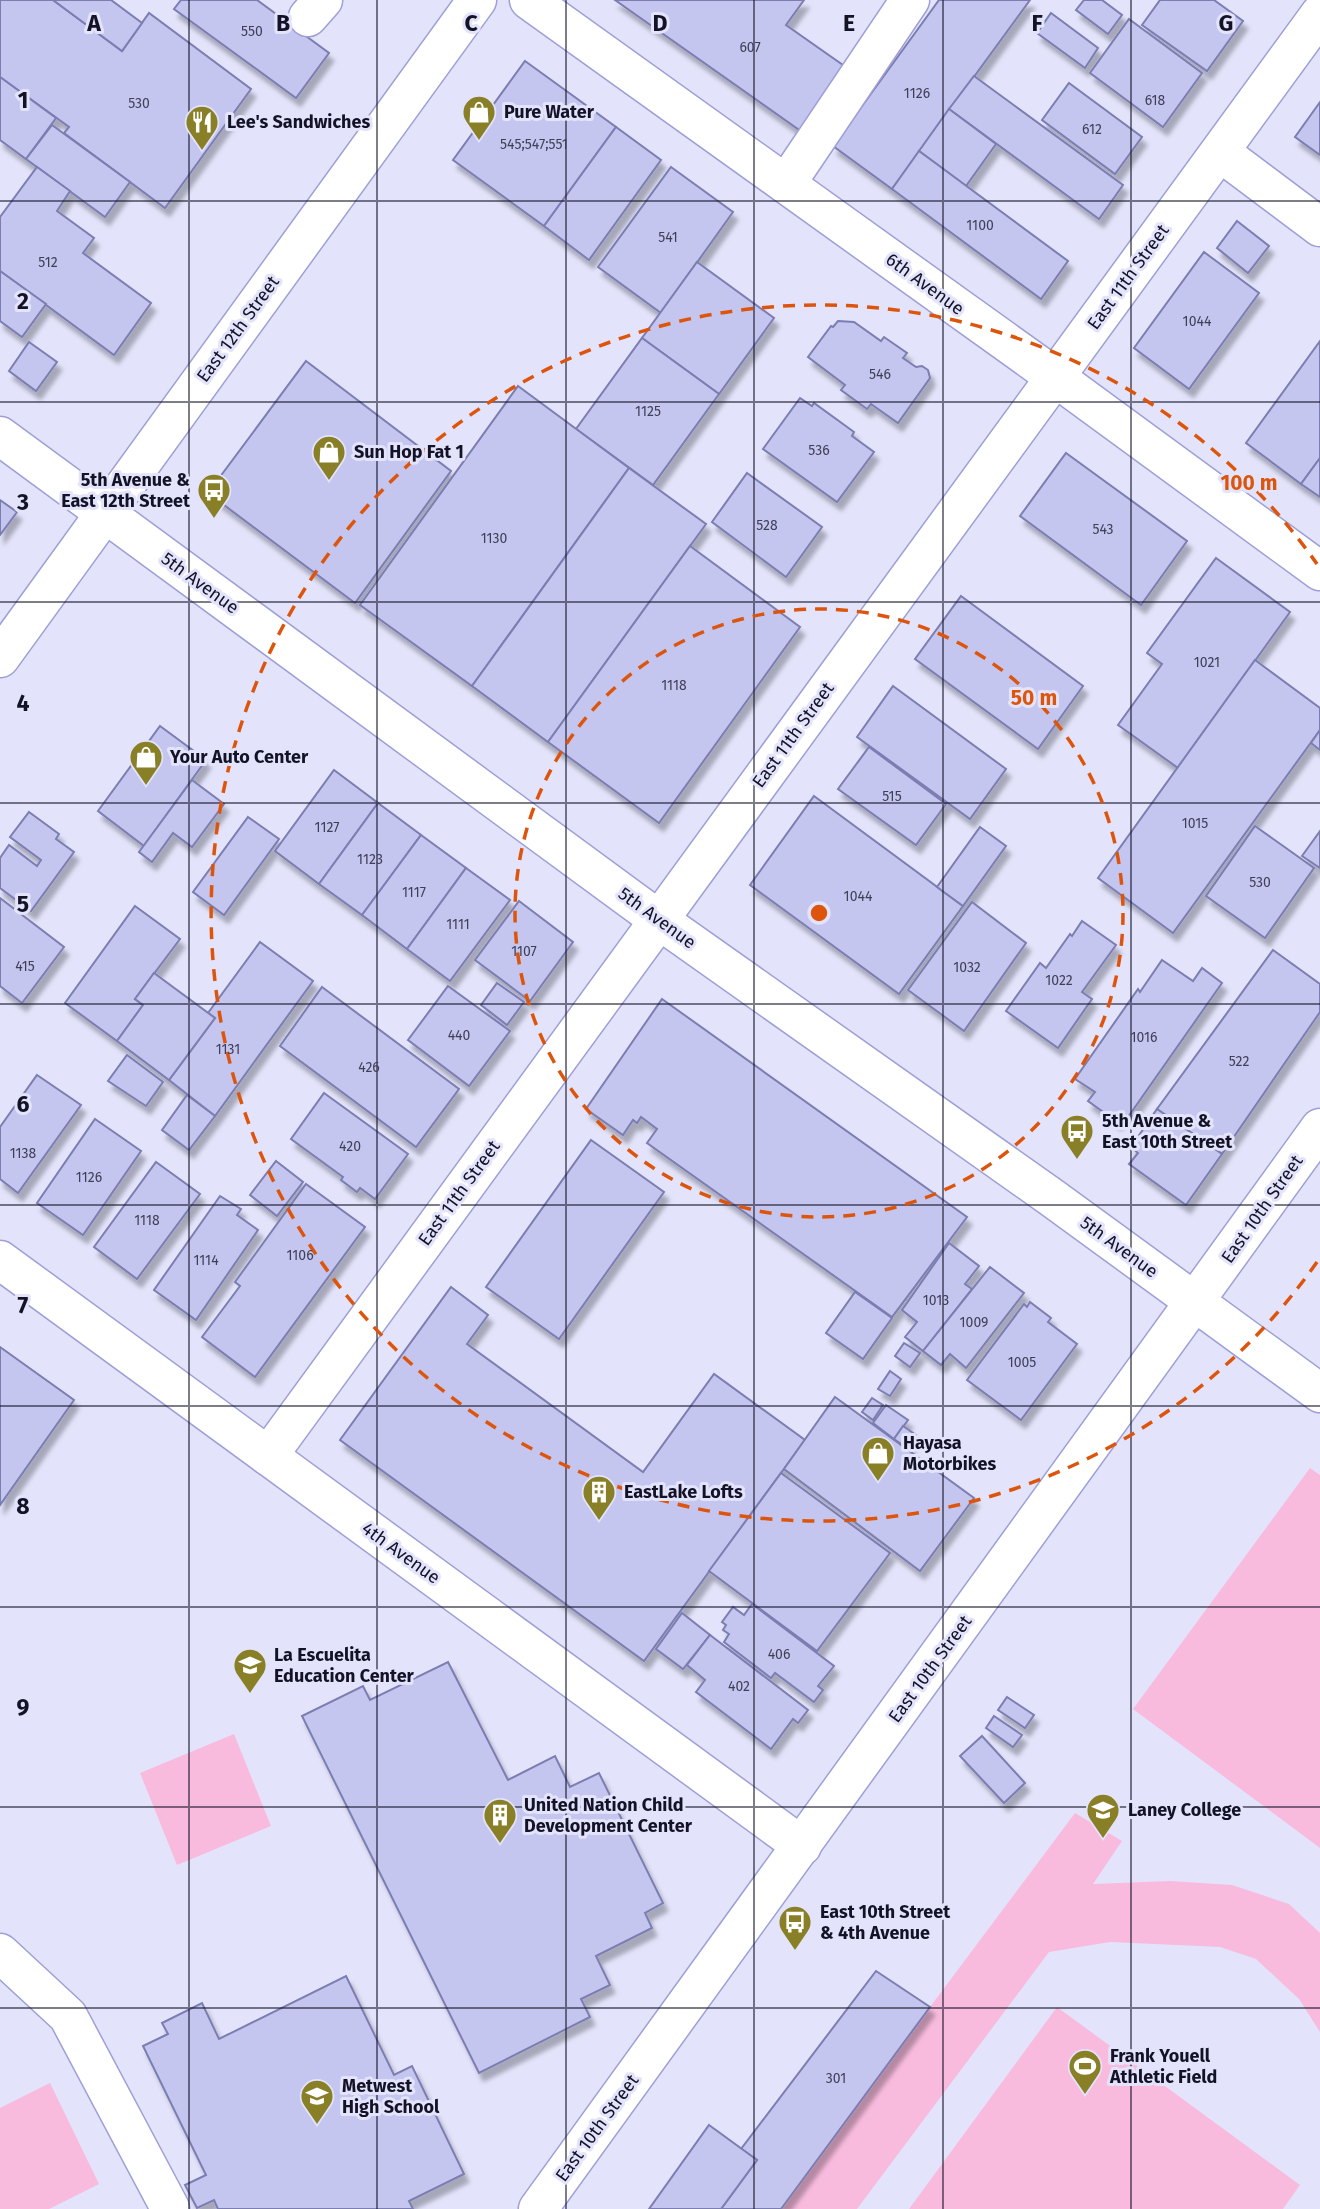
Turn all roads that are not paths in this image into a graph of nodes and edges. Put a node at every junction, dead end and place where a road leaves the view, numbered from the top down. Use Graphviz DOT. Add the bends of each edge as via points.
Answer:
graph roads {
  1 [pos="477,0"];
  2 [pos="529,0"];
  3 [pos="910,0"];
  4 [pos="1320,14"];
  5 [pos="1220,152"];
  6 [pos="786,184"];
  7 [pos="1320,227"];
  8 [pos="1055,377"];
  9 [pos="0,436"];
  10 [pos="105,513"];
  11 [pos="1320,571"];
  12 [pos="0,658"];
  13 [pos="659,920"];
  14 [pos="1320,1128"];
  15 [pos="0,1260"];
  16 [pos="1196,1302"];
  17 [pos="1320,1393"];
  18 [pos="268,1457"];
  19 [pos="802,1846"];
  20 [pos="0,1953"];
  21 [pos="170,2208"];
  22 [pos="538,2209"];
  1 -- 10 [label="street, East 12th Street"];
  2 -- 6 [label="street, 6th Avenue"];
  3 -- 6 [label="street"];
  4 -- 5 [label="street, East 11th Street"];
  5 -- 7 [label="street"];
  5 -- 8 [label="street, East 11th Street"];
  6 -- 8 [label="street, 6th Avenue"];
  8 -- 11 [label="street, 6th Avenue"];
  8 -- 13 [label="street, East 11th Street"];
  9 -- 10 [label="street, 5th Avenue"];
  10 -- 12 [label="street, East 12th Street"];
  10 -- 13 [label="street, 5th Avenue"];
  13 -- 16 [label="street, 5th Avenue"];
  13 -- 18 [label="street, East 11th Street"];
  14 -- 16 [label="street, East 10th Street"];
  15 -- 18 [label="street, 4th Avenue"];
  16 -- 17 [label="street, 5th Avenue"];
  16 -- 19 [label="street, East 10th Street"];
  18 -- 19 [label="street, 4th Avenue"];
  19 -- 22 [label="street, East 10th Street"];
  20 -- 21 [label="street" via="68,2016"];
}
